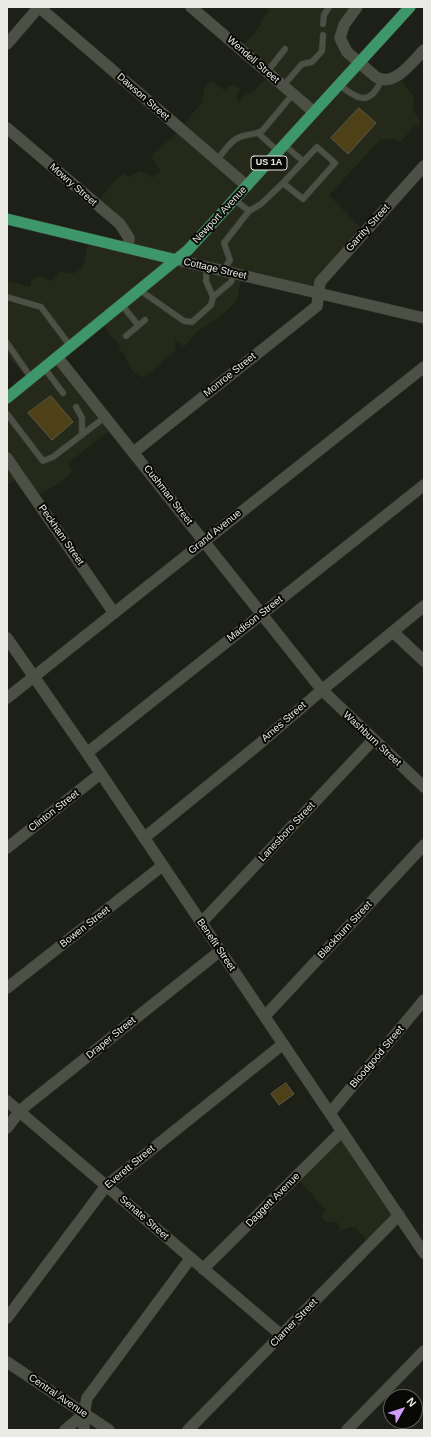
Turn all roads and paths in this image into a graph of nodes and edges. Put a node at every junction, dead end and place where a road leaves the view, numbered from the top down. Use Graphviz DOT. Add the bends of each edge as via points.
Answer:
graph roads {
  1 [pos="39,7"];
  2 [pos="191,7"];
  3 [pos="329,7"];
  4 [pos="410,7"];
  5 [pos="354,8"];
  6 [pos="323,24"];
  7 [pos="323,35"];
  8 [pos="7,44"];
  9 [pos="285,49"];
  10 [pos="424,50"];
  11 [pos="359,64"];
  12 [pos="267,72"];
  13 [pos="381,80"];
  14 [pos="339,85"];
  15 [pos="283,86"];
  16 [pos="293,94"];
  17 [pos="314,112"];
  18 [pos="7,128"];
  19 [pos="258,134"];
  20 [pos="281,149"];
  21 [pos="217,160"];
  22 [pos="303,161"];
  23 [pos="424,166"];
  24 [pos="283,182"];
  25 [pos="247,186"];
  26 [pos="235,200"];
  27 [pos="249,211"];
  28 [pos="7,219"];
  29 [pos="128,248"];
  30 [pos="177,260"];
  31 [pos="207,267"];
  32 [pos="223,271"];
  33 [pos="234,274"];
  34 [pos="141,290"];
  35 [pos="319,293"];
  36 [pos="7,296"];
  37 [pos="213,297"];
  38 [pos="122,306"];
  39 [pos="424,318"];
  40 [pos="145,320"];
  41 [pos="138,325"];
  42 [pos="126,336"];
  43 [pos="7,343"];
  44 [pos="72,347"];
  45 [pos="58,358"];
  46 [pos="424,367"];
  47 [pos="45,369"];
  48 [pos="32,379"];
  49 [pos="64,393"];
  50 [pos="7,398"];
  51 [pos="76,407"];
  52 [pos="7,414"];
  53 [pos="105,417"];
  54 [pos="82,435"];
  55 [pos="134,452"];
  56 [pos="7,458"];
  57 [pos="424,485"];
  58 [pos="204,541"];
  59 [pos="424,606"];
  60 [pos="114,613"];
  61 [pos="262,614"];
  62 [pos="393,632"];
  63 [pos="7,638"];
  64 [pos="424,660"];
  65 [pos="34,677"];
  66 [pos="322,690"];
  67 [pos="7,698"];
  68 [pos="374,740"];
  69 [pos="87,753"];
  70 [pos="100,774"];
  71 [pos="424,787"];
  72 [pos="144,838"];
  73 [pos="424,844"];
  74 [pos="7,848"];
  75 [pos="162,866"];
  76 [pos="201,923"];
  77 [pos="220,951"];
  78 [pos="7,988"];
  79 [pos="424,1000"];
  80 [pos="265,1016"];
  81 [pos="283,1044"];
  82 [pos="7,1101"];
  83 [pos="20,1112"];
  84 [pos="330,1113"];
  85 [pos="7,1128"];
  86 [pos="342,1131"];
  87 [pos="106,1186"];
  88 [pos="399,1215"];
  89 [pos="424,1253"];
  90 [pos="190,1259"];
  91 [pos="203,1269"];
  92 [pos="7,1318"];
  93 [pos="281,1335"];
  94 [pos="424,1351"];
  95 [pos="7,1362"];
  96 [pos="84,1414"];
  97 [pos="65,1430"];
  98 [pos="84,1430"];
  99 [pos="109,1430"];
  100 [pos="188,1430"];
  101 [pos="347,1430"];
  1 -- 8 [label="street"];
  1 -- 21 [label="street, Dawson Street"];
  2 -- 12 [label="street, Wendell Street"];
  3 -- 6 [label="lane" via="324,15"];
  4 -- 11 [label="main road, Newport Avenue / US 1A"];
  5 -- 11 [label="street" via="340,38 347,52"];
  7 -- 15 [label="lane" via="322,51 312,62 302,64"];
  9 -- 12 [label="lane"];
  10 -- 13 [label="street" via="391,79"];
  11 -- 13 [label="street"];
  11 -- 14 [label="main road, Newport Avenue / US 1A"];
  12 -- 15 [label="street, Wendell Street"];
  13 -- 14 [label="lane" via="377,91 363,99 353,96"];
  14 -- 17 [label="main road, Newport Avenue / US 1A"];
  15 -- 16 [label="street, Wendell Street"];
  16 -- 17 [label="street, Wendell Street"];
  16 -- 19 [label="lane"];
  17 -- 20 [label="main road, Newport Avenue / US 1A"];
  18 -- 29 [label="street, Mowry Street" via="120,224 129,238"];
  19 -- 20 [label="lane"];
  19 -- 21 [label="lane" via="235,139"];
  20 -- 22 [label="lane"];
  20 -- 25 [label="main road, Newport Avenue / US 1A"];
  21 -- 25 [label="street, Dawson Street"];
  22 -- 24 [label="lane"];
  22 -- 24 [label="lane" via="317,147 335,163 303,198"];
  23 -- 35 [label="street, Garrity Street" via="320,282"];
  24 -- 27 [label="lane" via="261,204"];
  25 -- 26 [label="main road, Newport Avenue / US 1A"];
  26 -- 27 [label="lane"];
  26 -- 30 [label="main road, Newport Avenue / US 1A"];
  27 -- 32 [label="lane" via="224,243 230,260"];
  28 -- 29 [label="main road, Cottage Street"];
  29 -- 30 [label="main road, Cottage Street"];
  30 -- 31 [label="street, Cottage Street"];
  30 -- 34 [label="main road, Newport Avenue / US 1A"];
  31 -- 32 [label="street, Cottage Street"];
  31 -- 37 [label="lane" via="206,281"];
  32 -- 33 [label="street, Cottage Street"];
  33 -- 35 [label="street, Cottage Street"];
  33 -- 37 [label="lane" via="231,282"];
  34 -- 37 [label="lane" via="184,321 192,322 211,305"];
  34 -- 38 [label="main road, Newport Avenue / US 1A"];
  35 -- 39 [label="street, Cottage Street"];
  35 -- 55 [label="street, Monroe Street" via="317,306"];
  36 -- 44 [label="lane" via="41,307"];
  38 -- 41 [label="lane"];
  38 -- 44 [label="main road, Newport Avenue / US 1A"];
  40 -- 41 [label="lane"];
  41 -- 42 [label="lane"];
  43 -- 48 [label="lane"];
  44 -- 45 [label="main road, Newport Avenue / US 1A"];
  45 -- 47 [label="main road, Newport Avenue / US 1A"];
  45 -- 53 [label="street, Cushman Street"];
  46 -- 58 [label="street, Grand Avenue"];
  47 -- 48 [label="main road, Newport Avenue / US 1A"];
  47 -- 49 [label="lane"];
  48 -- 50 [label="main road, Newport Avenue / US 1A"];
  51 -- 54 [label="lane" via="82,418"];
  52 -- 54 [label="lane" via="43,461 53,457"];
  53 -- 54 [label="lane"];
  53 -- 55 [label="street, Cushman Street"];
  55 -- 58 [label="street, Cushman Street"];
  56 -- 60 [label="street, Peckham Street"];
  57 -- 61 [label="street, Madison Street"];
  58 -- 60 [label="street, Grand Avenue"];
  58 -- 61 [label="street, Cushman Street"];
  59 -- 62 [label="street, Ames Street"];
  60 -- 65 [label="street, Grand Avenue"];
  61 -- 66 [label="street, Cushman Street"];
  61 -- 69 [label="street, Madison Street"];
  62 -- 64 [label="street"];
  62 -- 66 [label="street, Ames Street"];
  63 -- 65 [label="street, Benefit Street"];
  65 -- 67 [label="street, Grand Avenue"];
  65 -- 69 [label="street, Benefit Street"];
  66 -- 68 [label="street, Washburn Street"];
  66 -- 72 [label="street, Ames Street"];
  68 -- 71 [label="street, Washburn Street"];
  68 -- 76 [label="street, Lanesboro Street"];
  69 -- 70 [label="street, Benefit Street"];
  70 -- 72 [label="street, Benefit Street"];
  70 -- 74 [label="street, Clinton Street"];
  72 -- 75 [label="street, Benefit Street"];
  73 -- 80 [label="street, Blackburn Street"];
  75 -- 76 [label="street, Benefit Street"];
  75 -- 78 [label="street, Bowen Street"];
  76 -- 77 [label="street, Benefit Street"];
  77 -- 80 [label="street, Benefit Street"];
  77 -- 83 [label="street, Draper Street"];
  79 -- 84 [label="street, Bloodgood Street"];
  80 -- 81 [label="street, Benefit Street"];
  81 -- 84 [label="street, Benefit Street"];
  81 -- 87 [label="street, Everett Street"];
  82 -- 83 [label="street, Senate Street"];
  83 -- 85 [label="street, Draper Street"];
  83 -- 87 [label="street, Senate Street"];
  84 -- 86 [label="street, Benefit Street"];
  86 -- 88 [label="street, Benefit Street"];
  86 -- 91 [label="street, Daggett Avenue"];
  87 -- 90 [label="street, Senate Street"];
  87 -- 92 [label="street, Everett Street"];
  88 -- 89 [label="street, Benefit Street"];
  88 -- 93 [label="street, Clarner Street"];
  90 -- 91 [label="street, Senate Street"];
  90 -- 96 [label="street" via="88,1398"];
  91 -- 93 [label="street, Senate Street"];
  93 -- 100 [label="street, Clarner Street"];
  94 -- 101 [label="street"];
  95 -- 96 [label="street, Central Avenue"];
  96 -- 97 [label="street"];
  96 -- 98 [label="street"];
  96 -- 99 [label="street, Central Avenue"];
}
